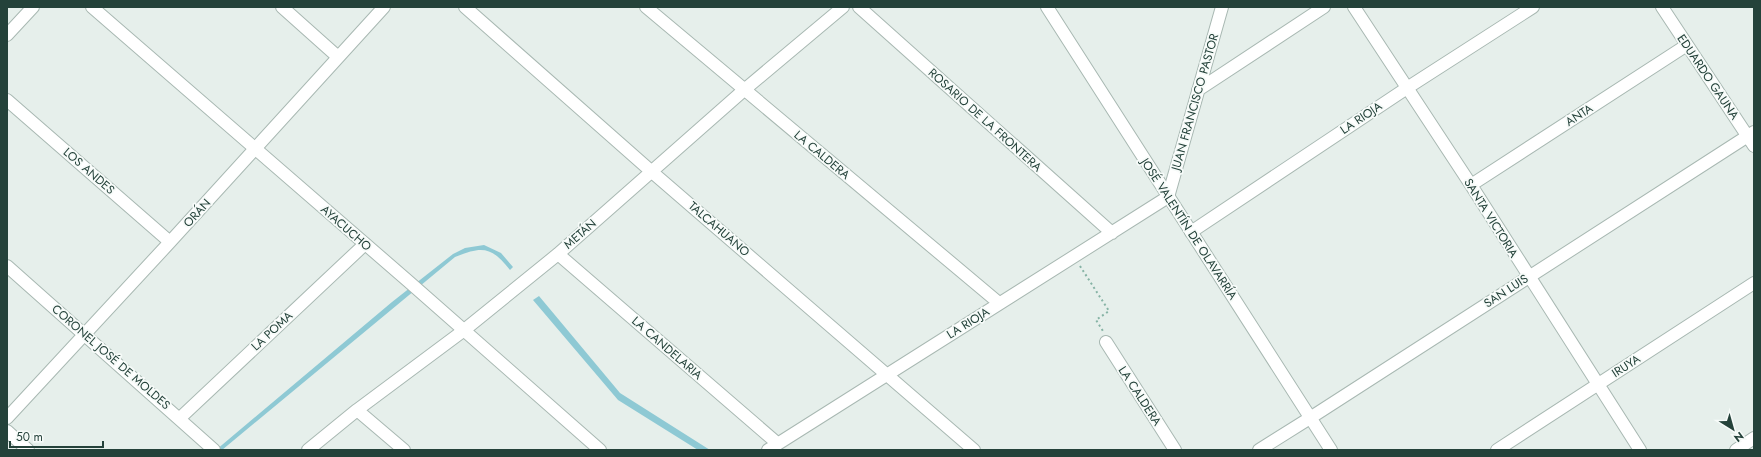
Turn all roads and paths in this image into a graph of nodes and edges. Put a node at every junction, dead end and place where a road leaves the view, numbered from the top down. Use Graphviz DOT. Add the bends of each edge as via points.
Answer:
graph roads {
  1 [pos="33,7"];
  2 [pos="92,7"];
  3 [pos="282,7"];
  4 [pos="384,7"];
  5 [pos="465,7"];
  6 [pos="646,7"];
  7 [pos="843,7"];
  8 [pos="859,7"];
  9 [pos="1047,7"];
  10 [pos="1222,7"];
  11 [pos="1324,7"];
  12 [pos="1354,7"];
  13 [pos="1533,7"];
  14 [pos="1662,7"];
  15 [pos="7,35"];
  16 [pos="1687,45"];
  17 [pos="338,57"];
  18 [pos="1407,88"];
  19 [pos="744,90"];
  20 [pos="1198,90"];
  21 [pos="7,100"];
  22 [pos="1752,138"];
  23 [pos="254,149"];
  24 [pos="652,172"];
  25 [pos="1470,185"];
  26 [pos="1168,197"];
  27 [pos="1191,232"];
  28 [pos="1112,233"];
  29 [pos="170,242"];
  30 [pos="365,244"];
  31 [pos="558,254"];
  32 [pos="1074,256"];
  33 [pos="7,266"];
  34 [pos="1528,277"];
  35 [pos="1754,283"];
  36 [pos="999,303"];
  37 [pos="463,331"];
  38 [pos="84,333"];
  39 [pos="1106,342"];
  40 [pos="887,374"];
  41 [pos="1598,384"];
  42 [pos="357,410"];
  43 [pos="7,418"];
  44 [pos="180,418"];
  45 [pos="1310,418"];
  46 [pos="7,431"];
  47 [pos="772,446"];
  48 [pos="28,450"];
  49 [pos="214,450"];
  50 [pos="308,450"];
  51 [pos="404,450"];
  52 [pos="600,450"];
  53 [pos="974,450"];
  54 [pos="1175,450"];
  55 [pos="1259,450"];
  56 [pos="1331,450"];
  57 [pos="1497,450"];
  58 [pos="1640,450"];
  1 -- 15 [label="street"];
  2 -- 23 [label="street, AYACUCHO"];
  3 -- 17 [label="street"];
  4 -- 17 [label="street, ORÁN"];
  5 -- 24 [label="street, TALCAHUANO"];
  6 -- 19 [label="street, LA CALDERA"];
  7 -- 19 [label="street, METÁN"];
  8 -- 28 [label="street, ROSARIO DE LA FRONTERA"];
  9 -- 26 [label="street, JOSÉ VALENTÍN DE OLAVARRÍA"];
  10 -- 20 [label="street, JUAN FRANCISCO PASTOR"];
  11 -- 20 [label="street"];
  12 -- 18 [label="street, SANTA VICTORIA"];
  13 -- 18 [label="street, LA RIOJA"];
  14 -- 16 [label="street, EDUARDO GAUNA"];
  16 -- 22 [label="street, EDUARDO GAUNA"];
  16 -- 25 [label="street, ANTA"];
  17 -- 23 [label="street, ORÁN"];
  18 -- 25 [label="street, SANTA VICTORIA"];
  18 -- 27 [label="street, LA RIOJA"];
  19 -- 24 [label="street, METÁN"];
  19 -- 36 [label="street, LA CALDERA"];
  20 -- 26 [label="street, JUAN FRANCISCO PASTOR"];
  21 -- 29 [label="street, LOS ANDES"];
  22 -- 34 [label="street, SAN LUIS"];
  23 -- 29 [label="street, ORÁN"];
  23 -- 30 [label="street, AYACUCHO"];
  24 -- 31 [label="street, METÁN"];
  24 -- 40 [label="street, TALCAHUANO"];
  25 -- 34 [label="street, SANTA VICTORIA"];
  26 -- 27 [label="street, JOSÉ VALENTÍN DE OLAVARRÍA"];
  26 -- 28 [label="street, LA RIOJA"];
  27 -- 45 [label="street, JOSÉ VALENTÍN DE OLAVARRÍA"];
  28 -- 32 [label="street, LA RIOJA"];
  29 -- 38 [label="street, ORÁN"];
  30 -- 37 [label="street, AYACUCHO"];
  30 -- 44 [label="street, LA POMA"];
  31 -- 37 [label="street, METÁN"];
  31 -- 47 [label="street, LA CANDELARIA"];
  32 -- 36 [label="street, LA RIOJA"];
  32 -- 39 [label="path" via="1109,311 1096,320 1106,336 1103,338"];
  33 -- 38 [label="street, CORONEL JOSÉ DE MOLDES"];
  34 -- 41 [label="street, SANTA VICTORIA"];
  34 -- 45 [label="street, SAN LUIS"];
  35 -- 41 [label="street, IRUYA"];
  36 -- 40 [label="street, LA RIOJA"];
  37 -- 42 [label="street, METÁN"];
  37 -- 52 [label="street, AYACUCHO"];
  38 -- 43 [label="street, ORÁN"];
  38 -- 44 [label="street, CORONEL JOSÉ DE MOLDES"];
  39 -- 54 [label="street, LA CALDERA"];
  40 -- 47 [label="street, LA RIOJA"];
  40 -- 53 [label="street, TALCAHUANO"];
  41 -- 57 [label="street, IRUYA"];
  41 -- 58 [label="street, SANTA VICTORIA"];
  42 -- 50 [label="street, METÁN"];
  42 -- 51 [label="street"];
  44 -- 49 [label="street, CORONEL JOSÉ DE MOLDES"];
  45 -- 55 [label="street, SAN LUIS"];
  45 -- 56 [label="street, JOSÉ VALENTÍN DE OLAVARRÍA"];
  46 -- 48 [label="street"];
}
